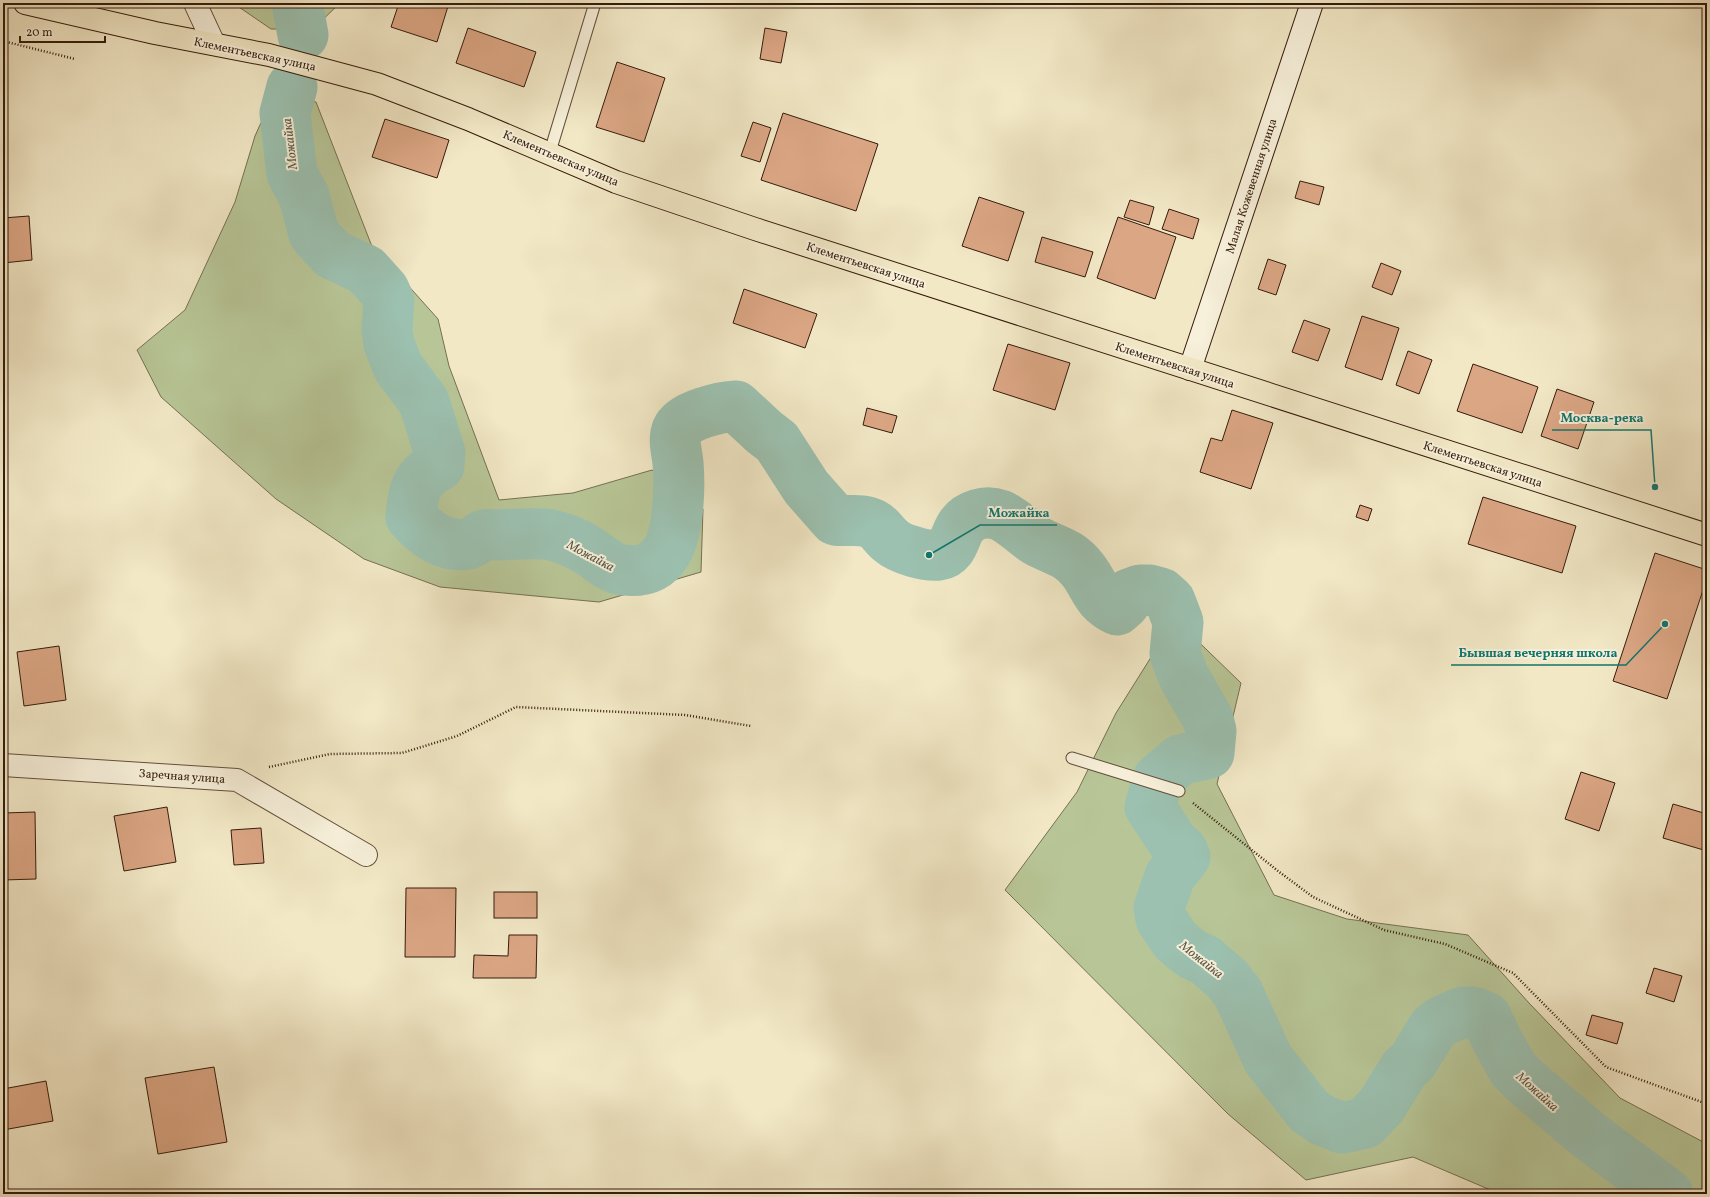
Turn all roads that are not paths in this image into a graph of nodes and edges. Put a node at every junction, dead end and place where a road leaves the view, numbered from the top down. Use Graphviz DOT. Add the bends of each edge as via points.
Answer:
graph roads {
  1 [pos="25,3"];
  2 [pos="195,3"];
  3 [pos="595,3"];
  4 [pos="1312,3"];
  5 [pos="214,44"];
  6 [pos="549,154"];
  7 [pos="1190,370"];
  8 [pos="1707,535"];
  9 [pos="1072,758"];
  10 [pos="3,765"];
  11 [pos="1179,791"];
  12 [pos="366,856"];
  1 -- 5 [label="main road, Клементьевская улица"];
  2 -- 5 [label="street"];
  3 -- 6 [label="lane"];
  4 -- 7 [label="street, Малая Кожевенная улица"];
  5 -- 6 [label="main road, Клементьевская улица" via="269,55 377,84"];
  6 -- 7 [label="main road, Клементьевская улица" via="616,182 755,230"];
  7 -- 8 [label="main road, Клементьевская улица"];
  9 -- 11 [label="lane"];
  10 -- 12 [label="street, Заречная улица" via="236,780"];
}
